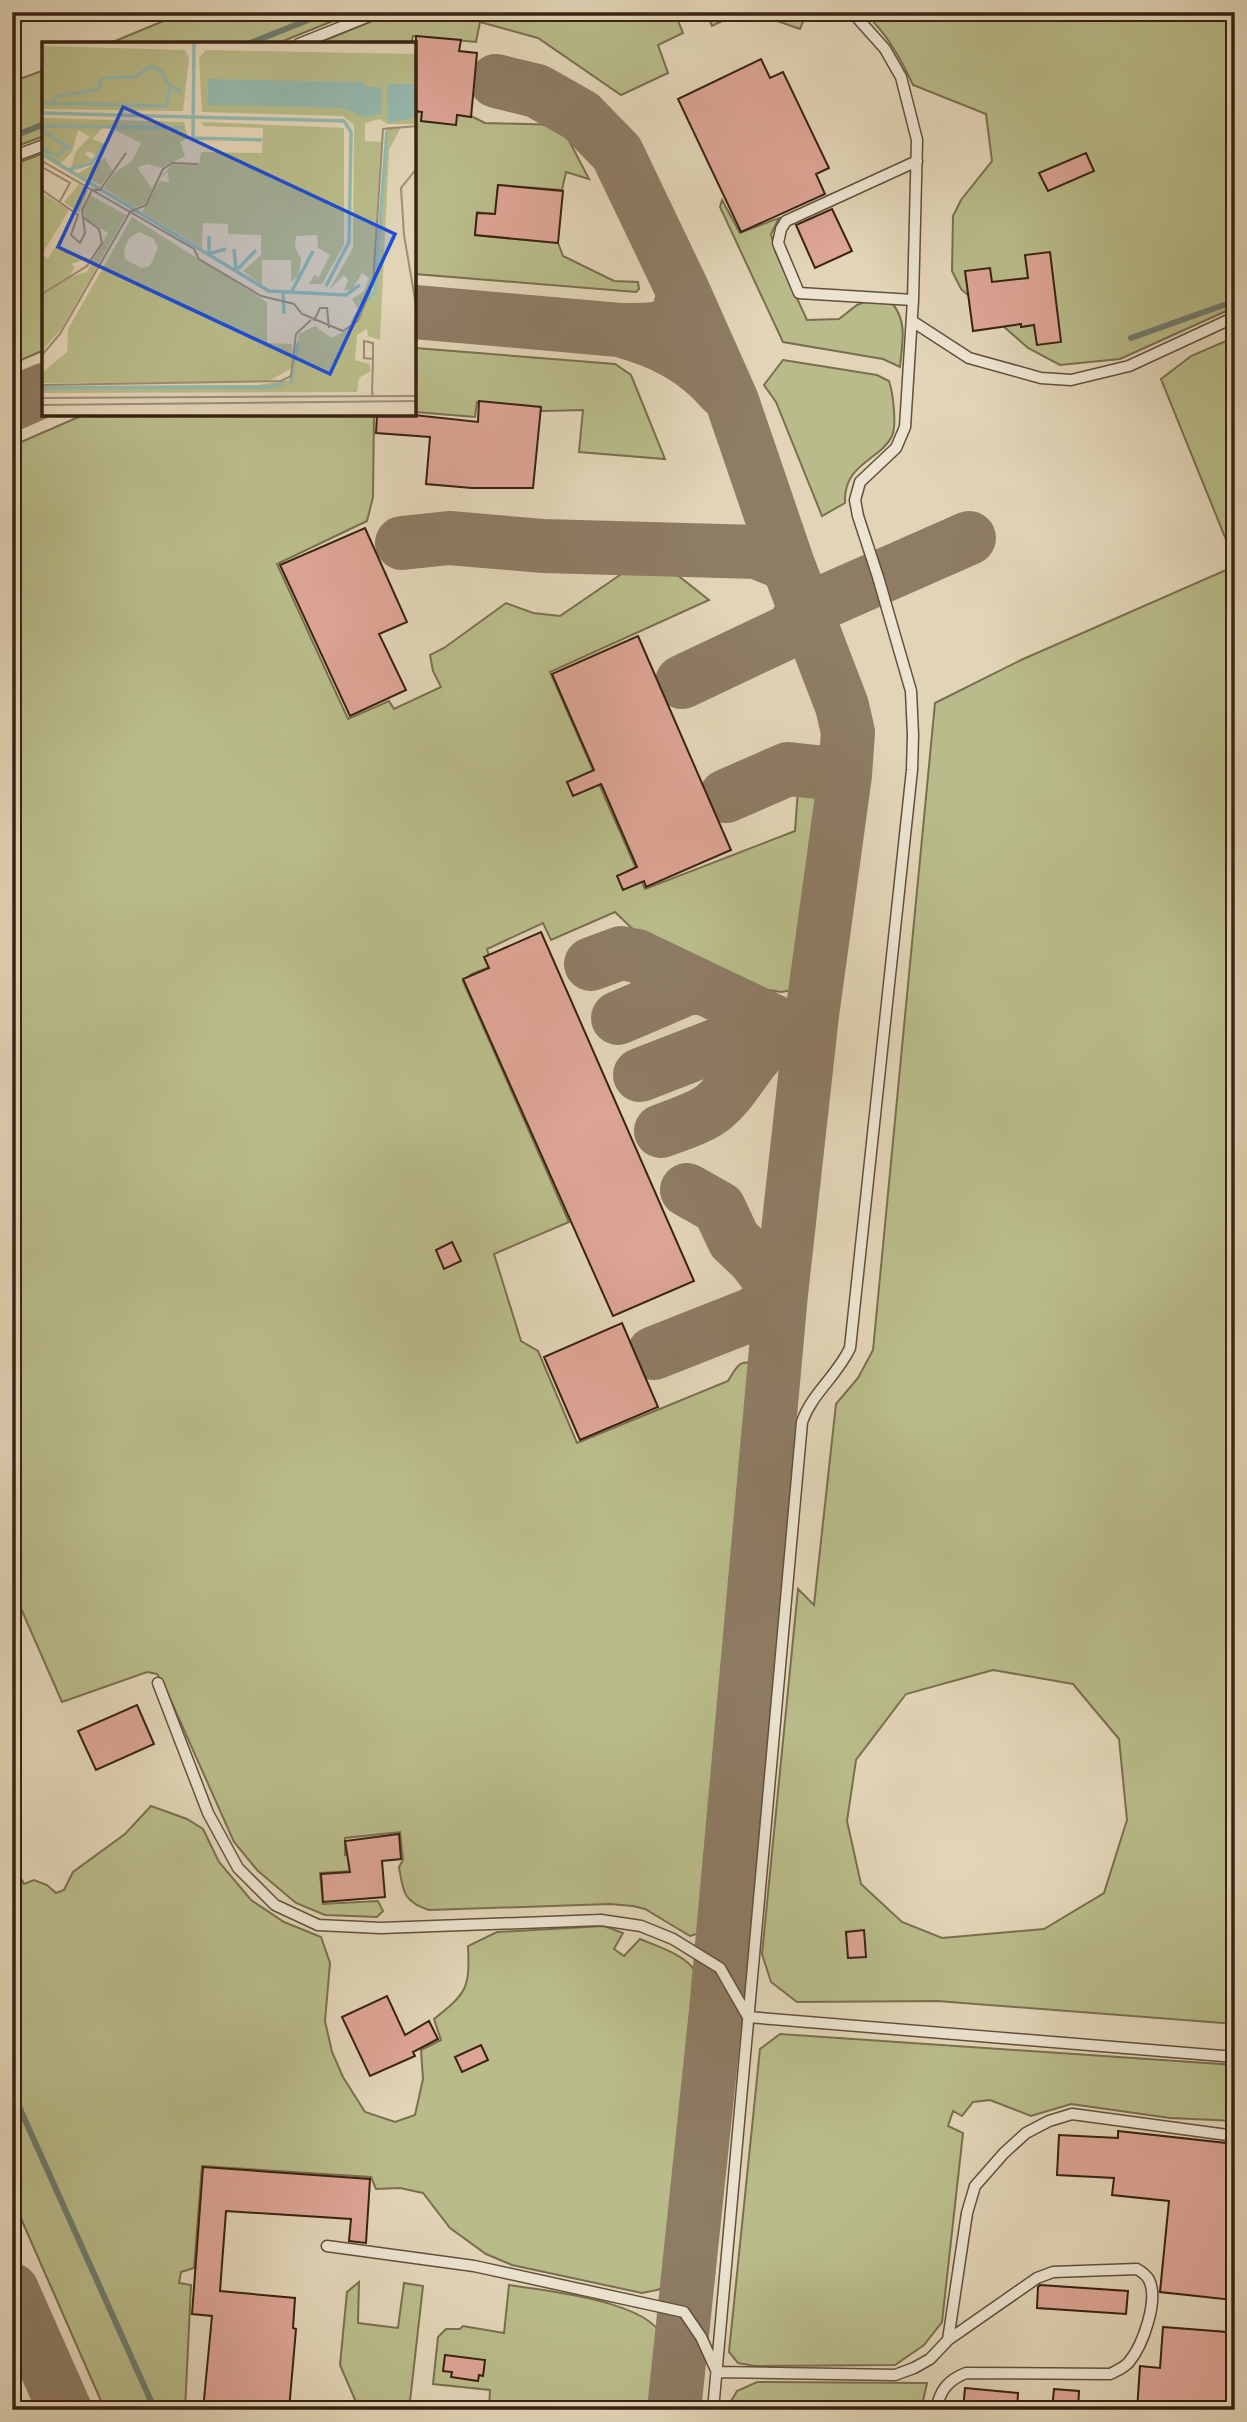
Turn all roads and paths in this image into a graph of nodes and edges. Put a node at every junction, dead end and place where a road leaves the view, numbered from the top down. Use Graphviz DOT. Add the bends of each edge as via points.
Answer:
graph roads {
  1 [pos="379,12"];
  2 [pos="852,12"];
  3 [pos="304,42"];
  4 [pos="42,146"];
  5 [pos="12,157"];
  6 [pos="917,161"];
  7 [pos="913,300"];
  8 [pos="1235,317"];
  9 [pos="912,321"];
  10 [pos="158,1683"];
  11 [pos="748,2017"];
  12 [pos="1235,2057"];
  13 [pos="1235,2136"];
  14 [pos="327,2246"];
  15 [pos="948,2340"];
  16 [pos="717,2372"];
  17 [pos="713,2410"];
  18 [pos="936,2410"];
  1 -- 3 [label="lane"];
  2 -- 6 [label="lane" via="885,48 901,77 917,140"];
  4 -- 5 [label="lane"];
  6 -- 7 [label="lane"];
  6 -- 7 [label="lane" via="786,221 778,243 799,293"];
  7 -- 9 [label="lane"];
  8 -- 9 [label="lane" via="1129,366 1071,380 1041,378 969,358"];
  9 -- 11 [label="lane" via="905,426 896,448 860,482 855,500 911,691 912,770 850,1348 841,1367 808,1406 802,1422"];
  10 -- 11 [label="lane" via="208,1813 238,1868 275,1905 318,1925 381,1928 601,1920 641,1926 673,1938 720,1968"];
  11 -- 12 [label="lane"];
  11 -- 16 [label="lane"];
  13 -- 15 [label="lane" via="1072,2115 1026,2133 975,2186"];
  14 -- 16 [label="lane" via="474,2266 684,2312"];
  15 -- 16 [label="lane" via="930,2359 895,2375"];
  15 -- 18 [label="lane" via="1037,2278 1053,2272 1137,2269 1152,2287 1150,2320 1129,2362 1119,2370 1110,2374 966,2373 944,2387"];
  16 -- 17 [label="lane"];
}
